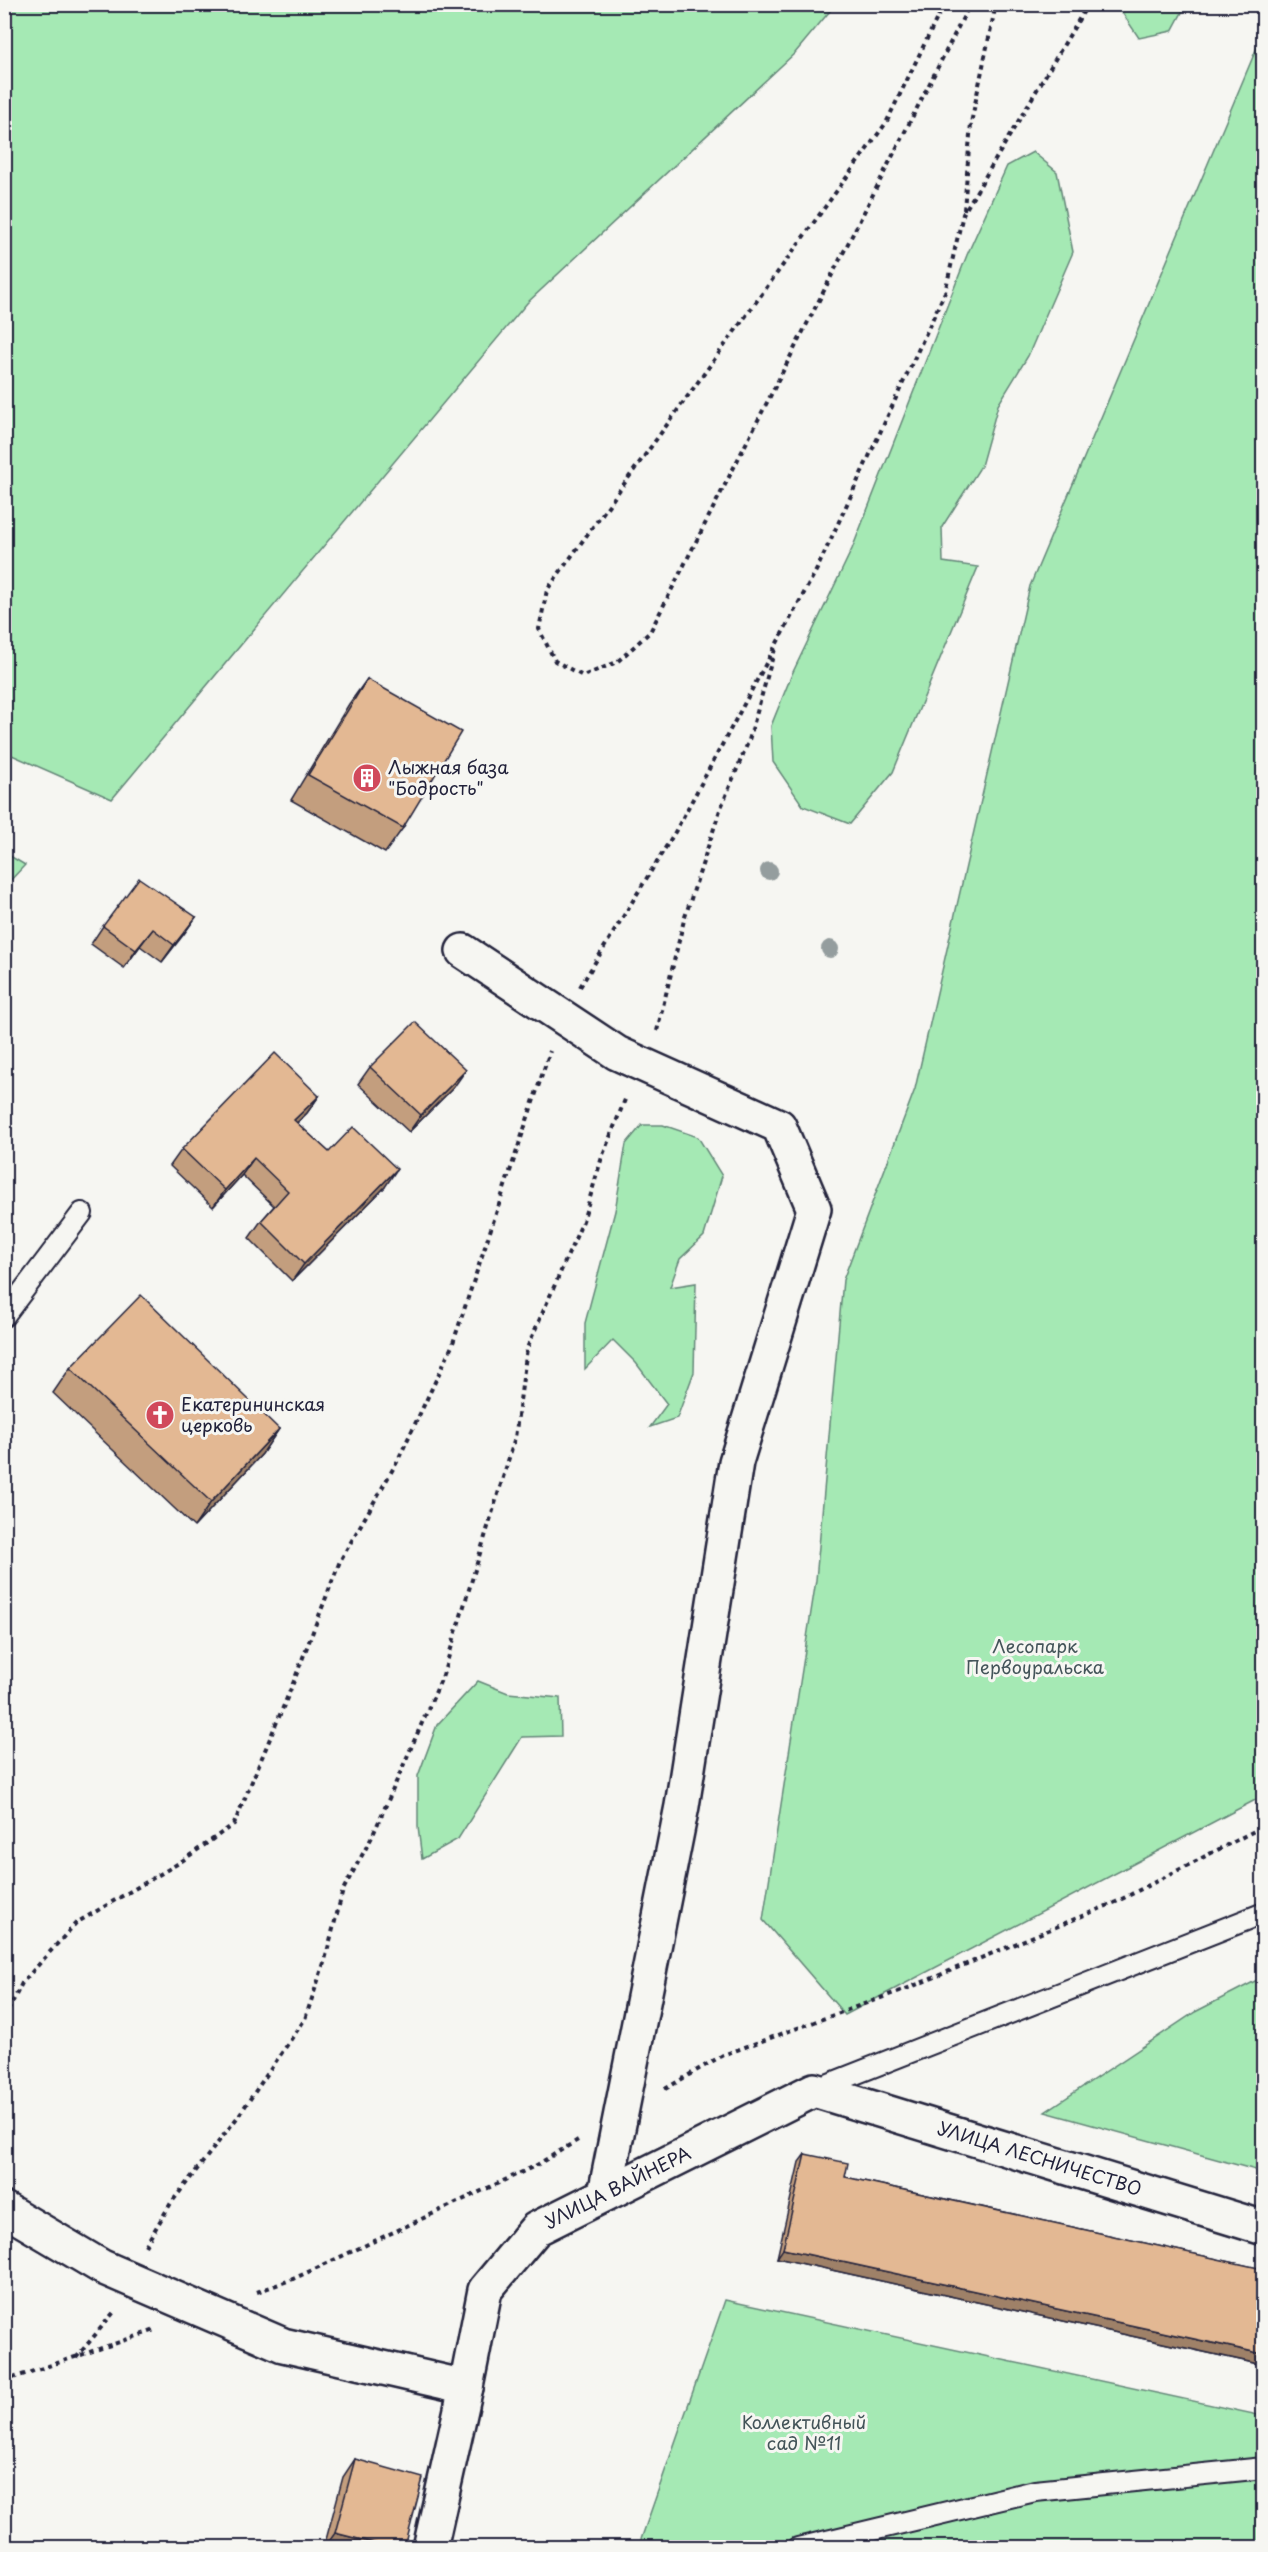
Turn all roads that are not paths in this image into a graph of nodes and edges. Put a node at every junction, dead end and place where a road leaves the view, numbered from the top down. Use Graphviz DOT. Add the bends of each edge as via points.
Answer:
graph roads {
  1 [pos="463,951"];
  2 [pos="82,1213"];
  3 [pos="4,1316"];
  4 [pos="1263,1913"];
  5 [pos="814,2090"];
  6 [pos="605,2194"];
  7 [pos="4,2209"];
  8 [pos="1263,2228"];
  9 [pos="466,2387"];
  10 [pos="1263,2468"];
  11 [pos="430,2547"];
  12 [pos="798,2547"];
  1 -- 6 [label="street" via="617,1053 779,1126 814,1209 736,1462 682,1806"];
  2 -- 3 [label="lane"];
  4 -- 5 [label="lane"];
  5 -- 6 [label="street, УЛИЦА ВАЙНЕРА"];
  5 -- 8 [label="street, УЛИЦА ЛЕСНИЧЕСТВО"];
  6 -- 9 [label="street, УЛИЦА ВАЙНЕРА" via="536,2229 485,2290"];
  7 -- 9 [label="street" via="102,2267 283,2345"];
  9 -- 11 [label="street, УЛИЦА ВАЙНЕРА"];
  10 -- 12 [label="lane" via="1035,2491"];
}
